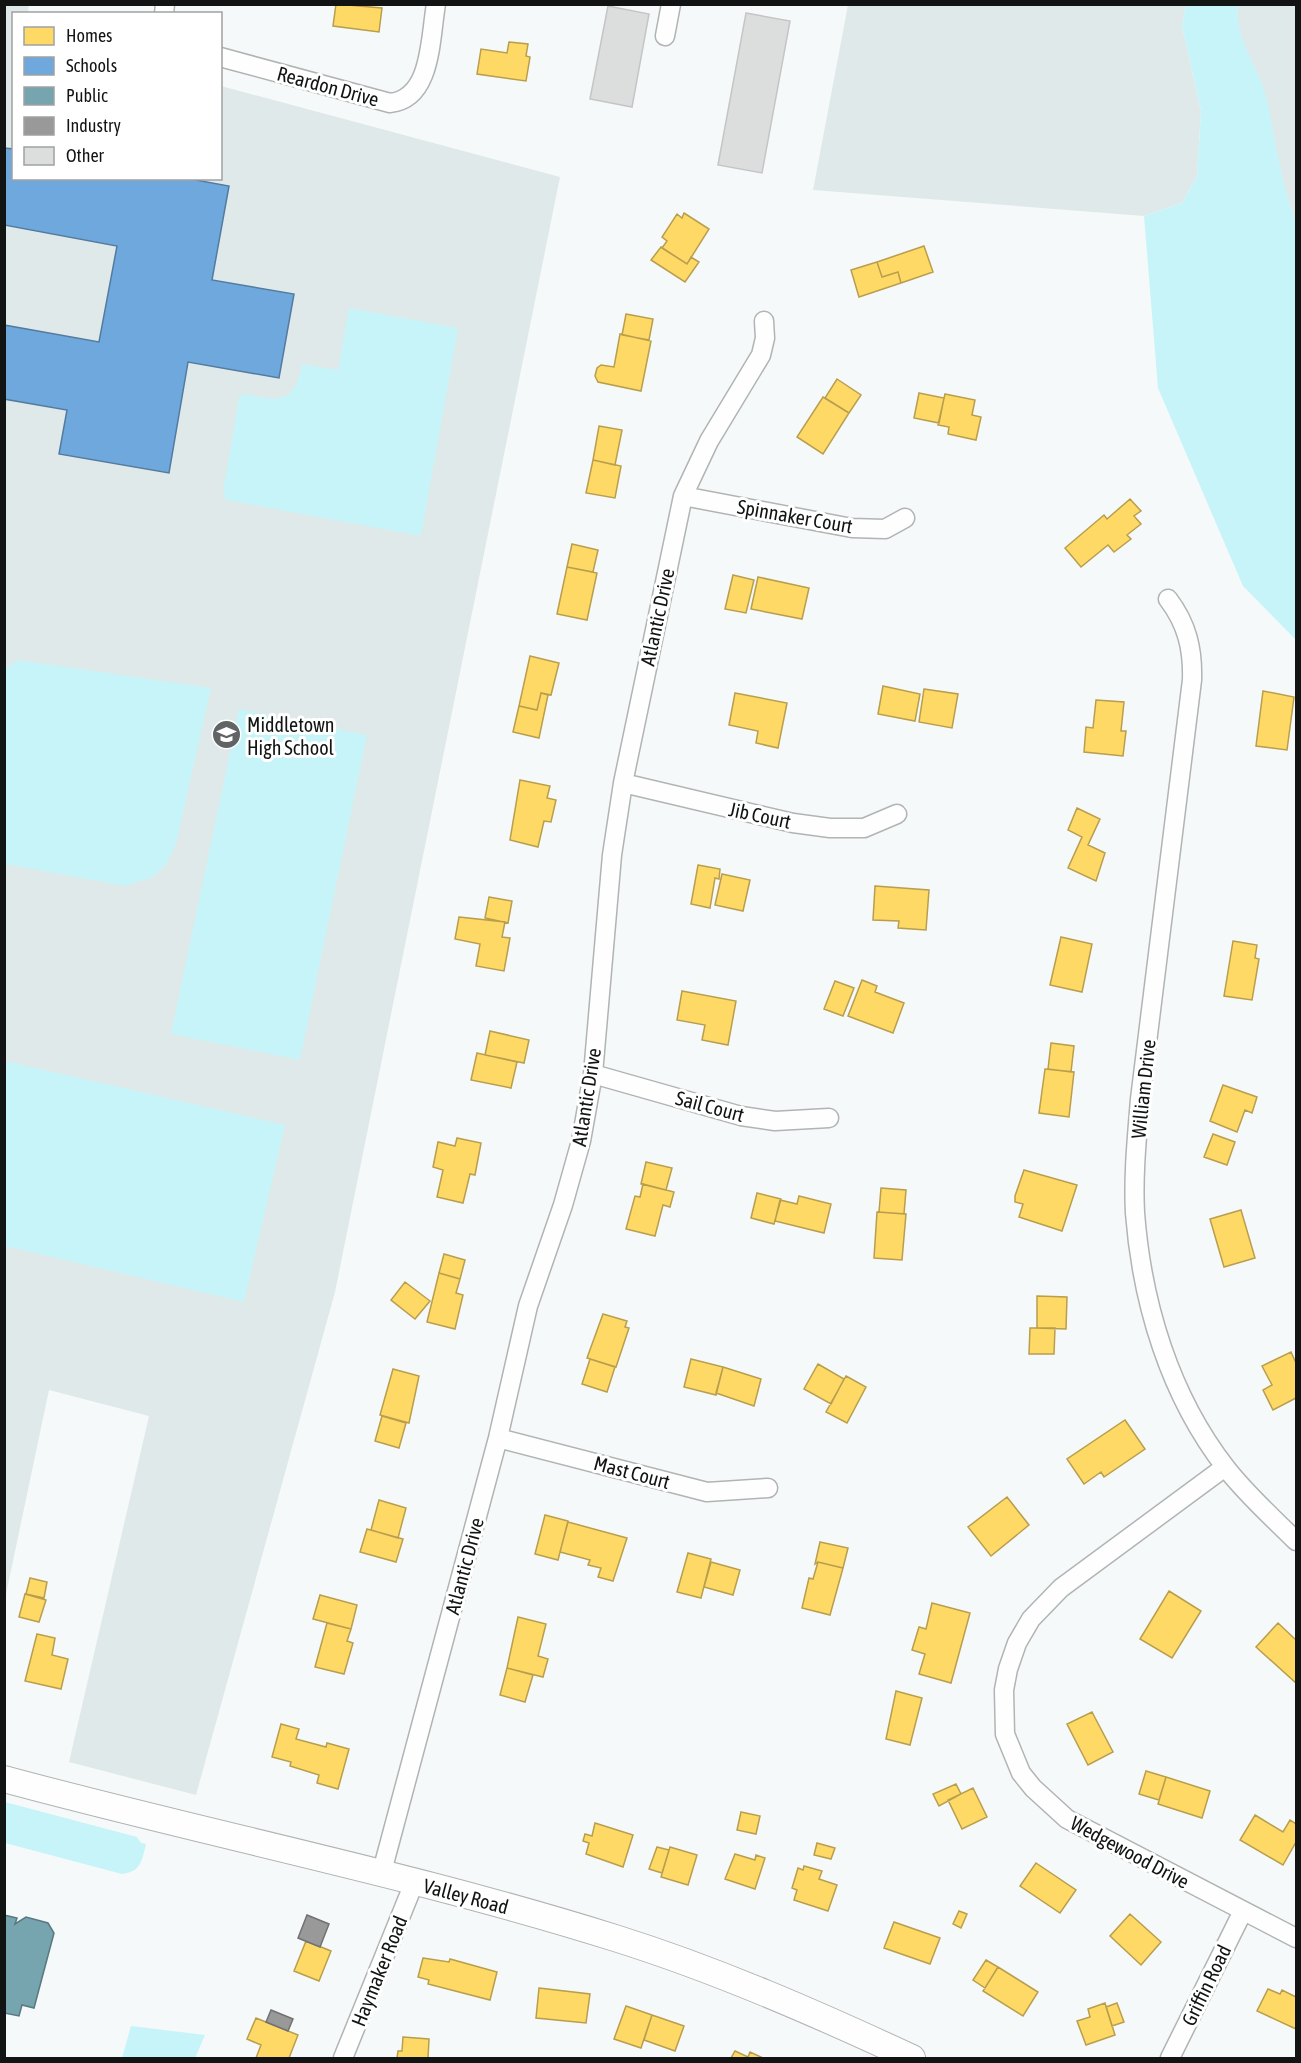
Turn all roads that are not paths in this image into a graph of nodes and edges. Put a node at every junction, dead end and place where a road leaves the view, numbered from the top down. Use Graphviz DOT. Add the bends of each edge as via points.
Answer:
graph roads {
  1 [pos="436,4"];
  2 [pos="671,4"];
  3 [pos="665,36"];
  4 [pos="222,58"];
  5 [pos="764,321"];
  6 [pos="683,496"];
  7 [pos="905,518"];
  8 [pos="1168,599"];
  9 [pos="623,783"];
  10 [pos="897,814"];
  11 [pos="593,1074"];
  12 [pos="829,1118"];
  13 [pos="498,1438"];
  14 [pos="1225,1467"];
  15 [pos="768,1488"];
  16 [pos="1296,1541"];
  17 [pos="4,1779"];
  18 [pos="381,1875"];
  19 [pos="414,1882"];
  20 [pos="1243,1911"];
  21 [pos="1296,1938"];
  22 [pos="343,2058"];
  23 [pos="912,2058"];
  24 [pos="1170,2058"];
  1 -- 4 [label="street, Reardon Drive" via="423,76 417,91 403,102 390,103"];
  2 -- 3 [label="street"];
  5 -- 6 [label="street, Atlantic Drive" via="761,355 709,441"];
  6 -- 7 [label="street, Spinnaker Court" via="852,528 885,529"];
  6 -- 9 [label="street, Atlantic Drive"];
  8 -- 14 [label="street, William Drive" via="1189,638 1192,680 1140,1099 1135,1212 1149,1303 1170,1370 1196,1422"];
  9 -- 10 [label="street, Jib Court" via="830,828 864,828"];
  9 -- 11 [label="street, Atlantic Drive" via="612,855"];
  11 -- 12 [label="street, Sail Court" via="741,1116 775,1120"];
  11 -- 13 [label="street, Atlantic Drive" via="581,1141 528,1306"];
  13 -- 15 [label="street, Mast Court" via="707,1492"];
  13 -- 18 [label="street, Atlantic Drive"];
  14 -- 16 [label="street, William Drive"];
  14 -- 20 [label="street, Wedgewood Drive" via="1045,1602 1017,1643 1008,1669 1004,1712 1005,1734 1021,1773 1054,1809 1089,1833"];
  17 -- 18 [label="main road, Valley Road"];
  18 -- 19 [label="main road, Valley Road"];
  19 -- 22 [label="street, Haymaker Road"];
  19 -- 23 [label="main road, Valley Road" via="616,1939 741,1982"];
  20 -- 21 [label="street, Wedgewood Drive"];
  20 -- 24 [label="street, Griffin Road"];
}
